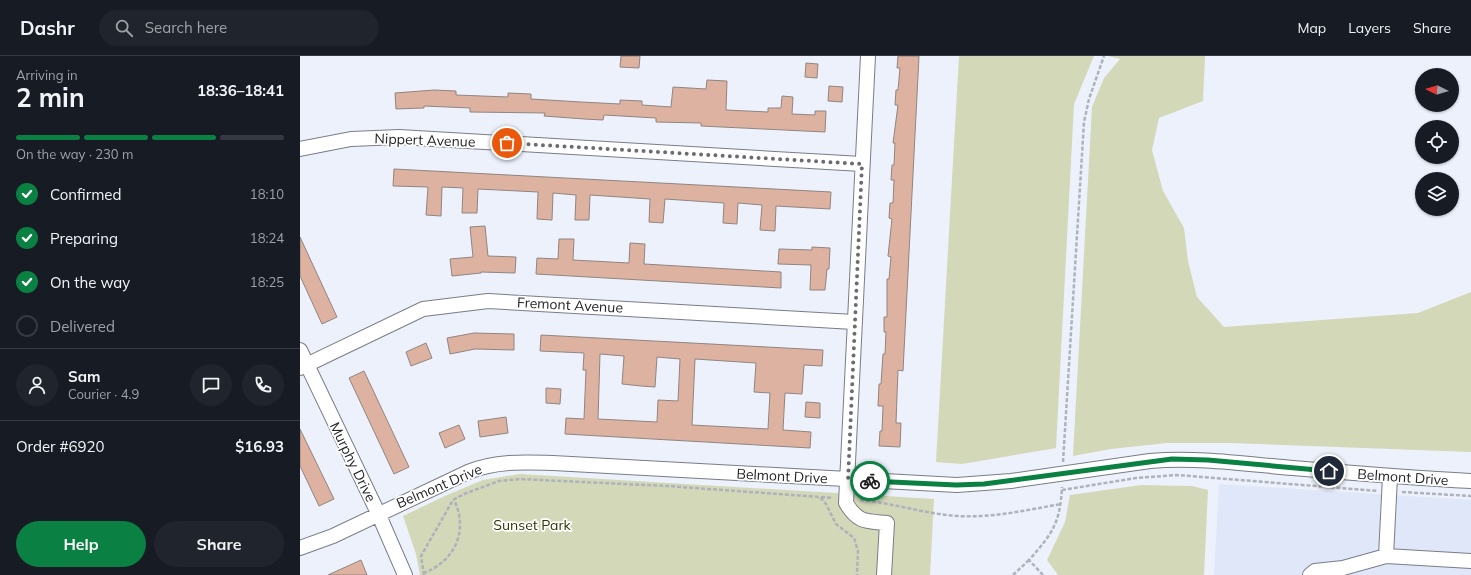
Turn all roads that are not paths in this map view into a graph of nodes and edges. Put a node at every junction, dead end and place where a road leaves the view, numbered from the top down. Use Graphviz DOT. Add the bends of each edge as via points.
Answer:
graph roads {
  1 [pos="868,56"];
  2 [pos="300,149"];
  3 [pos="862,164"];
  4 [pos="854,322"];
  5 [pos="300,350"];
  6 [pos="303,367"];
  7 [pos="1390,477"];
  8 [pos="848,480"];
  9 [pos="1471,481"];
  10 [pos="378,513"];
  11 [pos="300,548"];
  12 [pos="1386,556"];
  13 [pos="1471,561"];
  14 [pos="405,575"];
  15 [pos="884,575"];
  16 [pos="1310,575"];
  1 -- 3 [label="street"];
  2 -- 3 [label="street, Nippert Avenue" via="351,139 400,137"];
  3 -- 4 [label="street"];
  4 -- 6 [label="street, Fremont Avenue" via="488,301 423,309"];
  4 -- 8 [label="street"];
  5 -- 6 [label="street, Murphy Drive"];
  6 -- 10 [label="street, Murphy Drive"];
  7 -- 8 [label="street, Belmont Drive" via="1172,459 984,484"];
  7 -- 9 [label="street, Belmont Drive"];
  7 -- 12 [label="street"];
  8 -- 10 [label="street, Belmont Drive" via="505,462 478,468"];
  8 -- 15 [label="street" via="846,503 852,514 865,521 887,523"];
  10 -- 11 [label="street, Belmont Drive" via="333,536"];
  10 -- 14 [label="street, Murphy Drive"];
  12 -- 13 [label="street"];
  12 -- 16 [label="street" via="1343,568 1315,571"];
}
